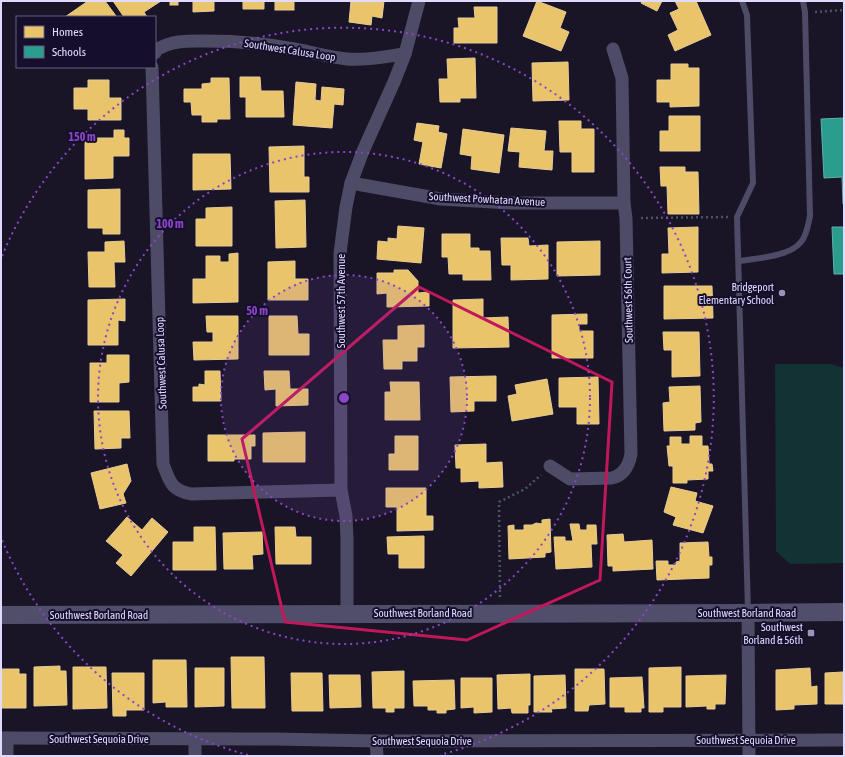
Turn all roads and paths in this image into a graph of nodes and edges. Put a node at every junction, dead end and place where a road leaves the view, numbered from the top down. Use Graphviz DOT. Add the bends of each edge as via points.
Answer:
graph roads {
  1 [pos="418,1"];
  2 [pos="742,1"];
  3 [pos="803,1"];
  4 [pos="844,10"];
  5 [pos="805,12"];
  6 [pos="613,49"];
  7 [pos="156,50"];
  8 [pos="405,54"];
  9 [pos="152,68"];
  10 [pos="351,183"];
  11 [pos="624,203"];
  12 [pos="737,217"];
  13 [pos="626,218"];
  14 [pos="739,260"];
  15 [pos="550,466"];
  16 [pos="341,490"];
  17 [pos="844,612"];
  18 [pos="500,613"];
  19 [pos="748,613"];
  20 [pos="347,614"];
  21 [pos="1,615"];
  22 [pos="4,738"];
  23 [pos="195,739"];
  24 [pos="748,740"];
  25 [pos="844,740"];
  26 [pos="376,741"];
  27 [pos="7,756"];
  28 [pos="195,756"];
  29 [pos="376,756"];
  30 [pos="749,756"];
  1 -- 8 [label="street, Southwest 57th Avenue"];
  2 -- 12 [label="lane" via="747,15 753,183"];
  3 -- 5 [label="lane"];
  4 -- 5 [label="path"];
  5 -- 14 [label="lane" via="810,216 807,230 801,243 786,253"];
  6 -- 11 [label="street, Southwest 56th Court" via="622,78"];
  7 -- 8 [label="street, Southwest Calusa Loop" via="177,41 233,41 286,47 350,60"];
  8 -- 10 [label="street, Southwest 57th Avenue" via="362,151"];
  9 -- 16 [label="street, Southwest Calusa Loop" via="163,464 169,481 182,492 191,494"];
  10 -- 11 [label="street, Southwest Powhatan Avenue" via="441,199 512,203"];
  10 -- 16 [label="street, Southwest 57th Avenue" via="340,253"];
  11 -- 13 [label="street, Southwest 56th Court"];
  12 -- 13 [label="path"];
  12 -- 14 [label="lane"];
  13 -- 15 [label="street, Southwest 56th Court" via="631,454 629,463 623,472 612,478 570,479"];
  14 -- 19 [label="lane"];
  15 -- 18 [label="path" via="525,489 499,502"];
  16 -- 20 [label="street, Southwest 57th Avenue" via="346,516"];
  17 -- 19 [label="main road, Southwest Borland Road"];
  18 -- 19 [label="main road, Southwest Borland Road"];
  18 -- 20 [label="main road, Southwest Borland Road"];
  19 -- 24 [label="street"];
  20 -- 21 [label="main road, Southwest Borland Road"];
  22 -- 23 [label="street, Southwest Sequoia Drive"];
  22 -- 27 [label="street"];
  23 -- 26 [label="street, Southwest Sequoia Drive"];
  23 -- 28 [label="street"];
  24 -- 25 [label="street, Southwest Sequoia Drive"];
  24 -- 26 [label="street, Southwest Sequoia Drive"];
  24 -- 30 [label="street"];
  26 -- 29 [label="street"];
}
